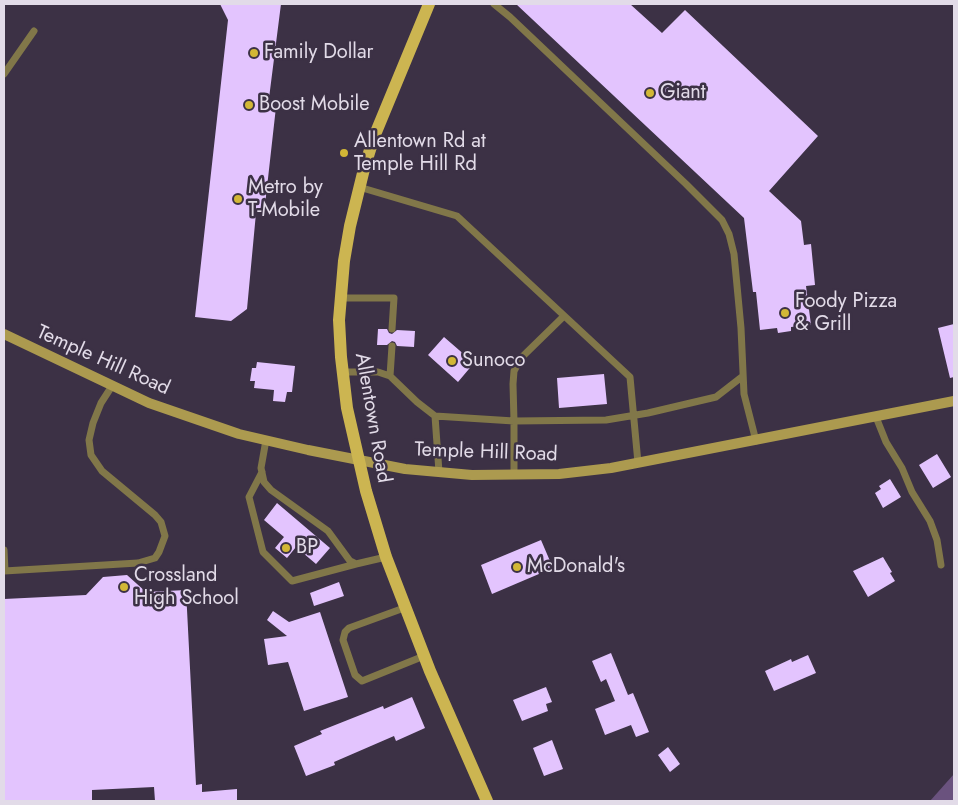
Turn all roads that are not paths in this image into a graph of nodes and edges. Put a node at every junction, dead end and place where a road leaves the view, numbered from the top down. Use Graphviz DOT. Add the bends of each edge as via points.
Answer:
graph roads {
  1 [pos="429,4"];
  2 [pos="494,4"];
  3 [pos="34,31"];
  4 [pos="4,74"];
  5 [pos="359,187"];
  6 [pos="340,298"];
  7 [pos="564,316"];
  8 [pos="392,329"];
  9 [pos="4,334"];
  10 [pos="392,346"];
  11 [pos="342,372"];
  12 [pos="390,376"];
  13 [pos="744,376"];
  14 [pos="112,386"];
  15 [pos="954,401"];
  16 [pos="634,415"];
  17 [pos="434,416"];
  18 [pos="876,417"];
  19 [pos="514,421"];
  20 [pos="266,440"];
  21 [pos="756,441"];
  22 [pos="359,460"];
  23 [pos="638,463"];
  24 [pos="262,472"];
  25 [pos="439,472"];
  26 [pos="514,475"];
  27 [pos="4,550"];
  28 [pos="386,557"];
  29 [pos="356,564"];
  30 [pos="941,566"];
  31 [pos="4,571"];
  32 [pos="404,608"];
  33 [pos="424,656"];
  34 [pos="487,801"];
  1 -- 5 [label="main road, Allentown Road" via="374,137"];
  2 -- 13 [label="lane" via="722,220 734,254"];
  3 -- 4 [label="lane"];
  5 -- 6 [label="main road, Allentown Road"];
  5 -- 7 [label="lane" via="457,216"];
  6 -- 8 [label="lane" via="394,298"];
  6 -- 11 [label="main road, Allentown Road"];
  7 -- 16 [label="lane" via="630,378"];
  7 -- 19 [label="lane" via="521,358 514,371"];
  9 -- 14 [label="main road, Temple Hill Road"];
  10 -- 12 [label="lane"];
  11 -- 12 [label="lane" via="378,372"];
  11 -- 22 [label="main road, Allentown Road"];
  12 -- 17 [label="lane"];
  13 -- 16 [label="lane" via="716,397"];
  13 -- 21 [label="lane" via="744,394"];
  14 -- 20 [label="main road, Temple Hill Road" via="149,403"];
  14 -- 31 [label="lane" via="92,423 91,455 102,471 161,522 165,536 160,552 154,558 138,563"];
  15 -- 18 [label="main road, Temple Hill Road"];
  16 -- 19 [label="lane" via="606,420"];
  16 -- 23 [label="lane"];
  17 -- 19 [label="lane"];
  17 -- 25 [label="lane"];
  18 -- 21 [label="main road, Temple Hill Road"];
  18 -- 30 [label="lane" via="886,442 930,521 938,540"];
  19 -- 26 [label="lane"];
  20 -- 22 [label="main road, Temple Hill Road"];
  20 -- 24 [label="lane"];
  21 -- 23 [label="main road, Temple Hill Road"];
  22 -- 25 [label="main road, Temple Hill Road"];
  22 -- 28 [label="main road, Allentown Road"];
  23 -- 26 [label="main road, Temple Hill Road" via="559,474"];
  24 -- 29 [label="lane" via="264,482 271,490 328,531 350,561"];
  24 -- 29 [label="lane" via="248,497 263,552 292,581"];
  25 -- 26 [label="main road, Temple Hill Road"];
  27 -- 31 [label="lane"];
  28 -- 29 [label="lane"];
  28 -- 32 [label="main road, Allentown Road"];
  32 -- 33 [label="main road, Allentown Road"];
  32 -- 33 [label="lane" via="345,632 343,640 355,675 362,681"];
  33 -- 34 [label="main road, Allentown Road"];
}
